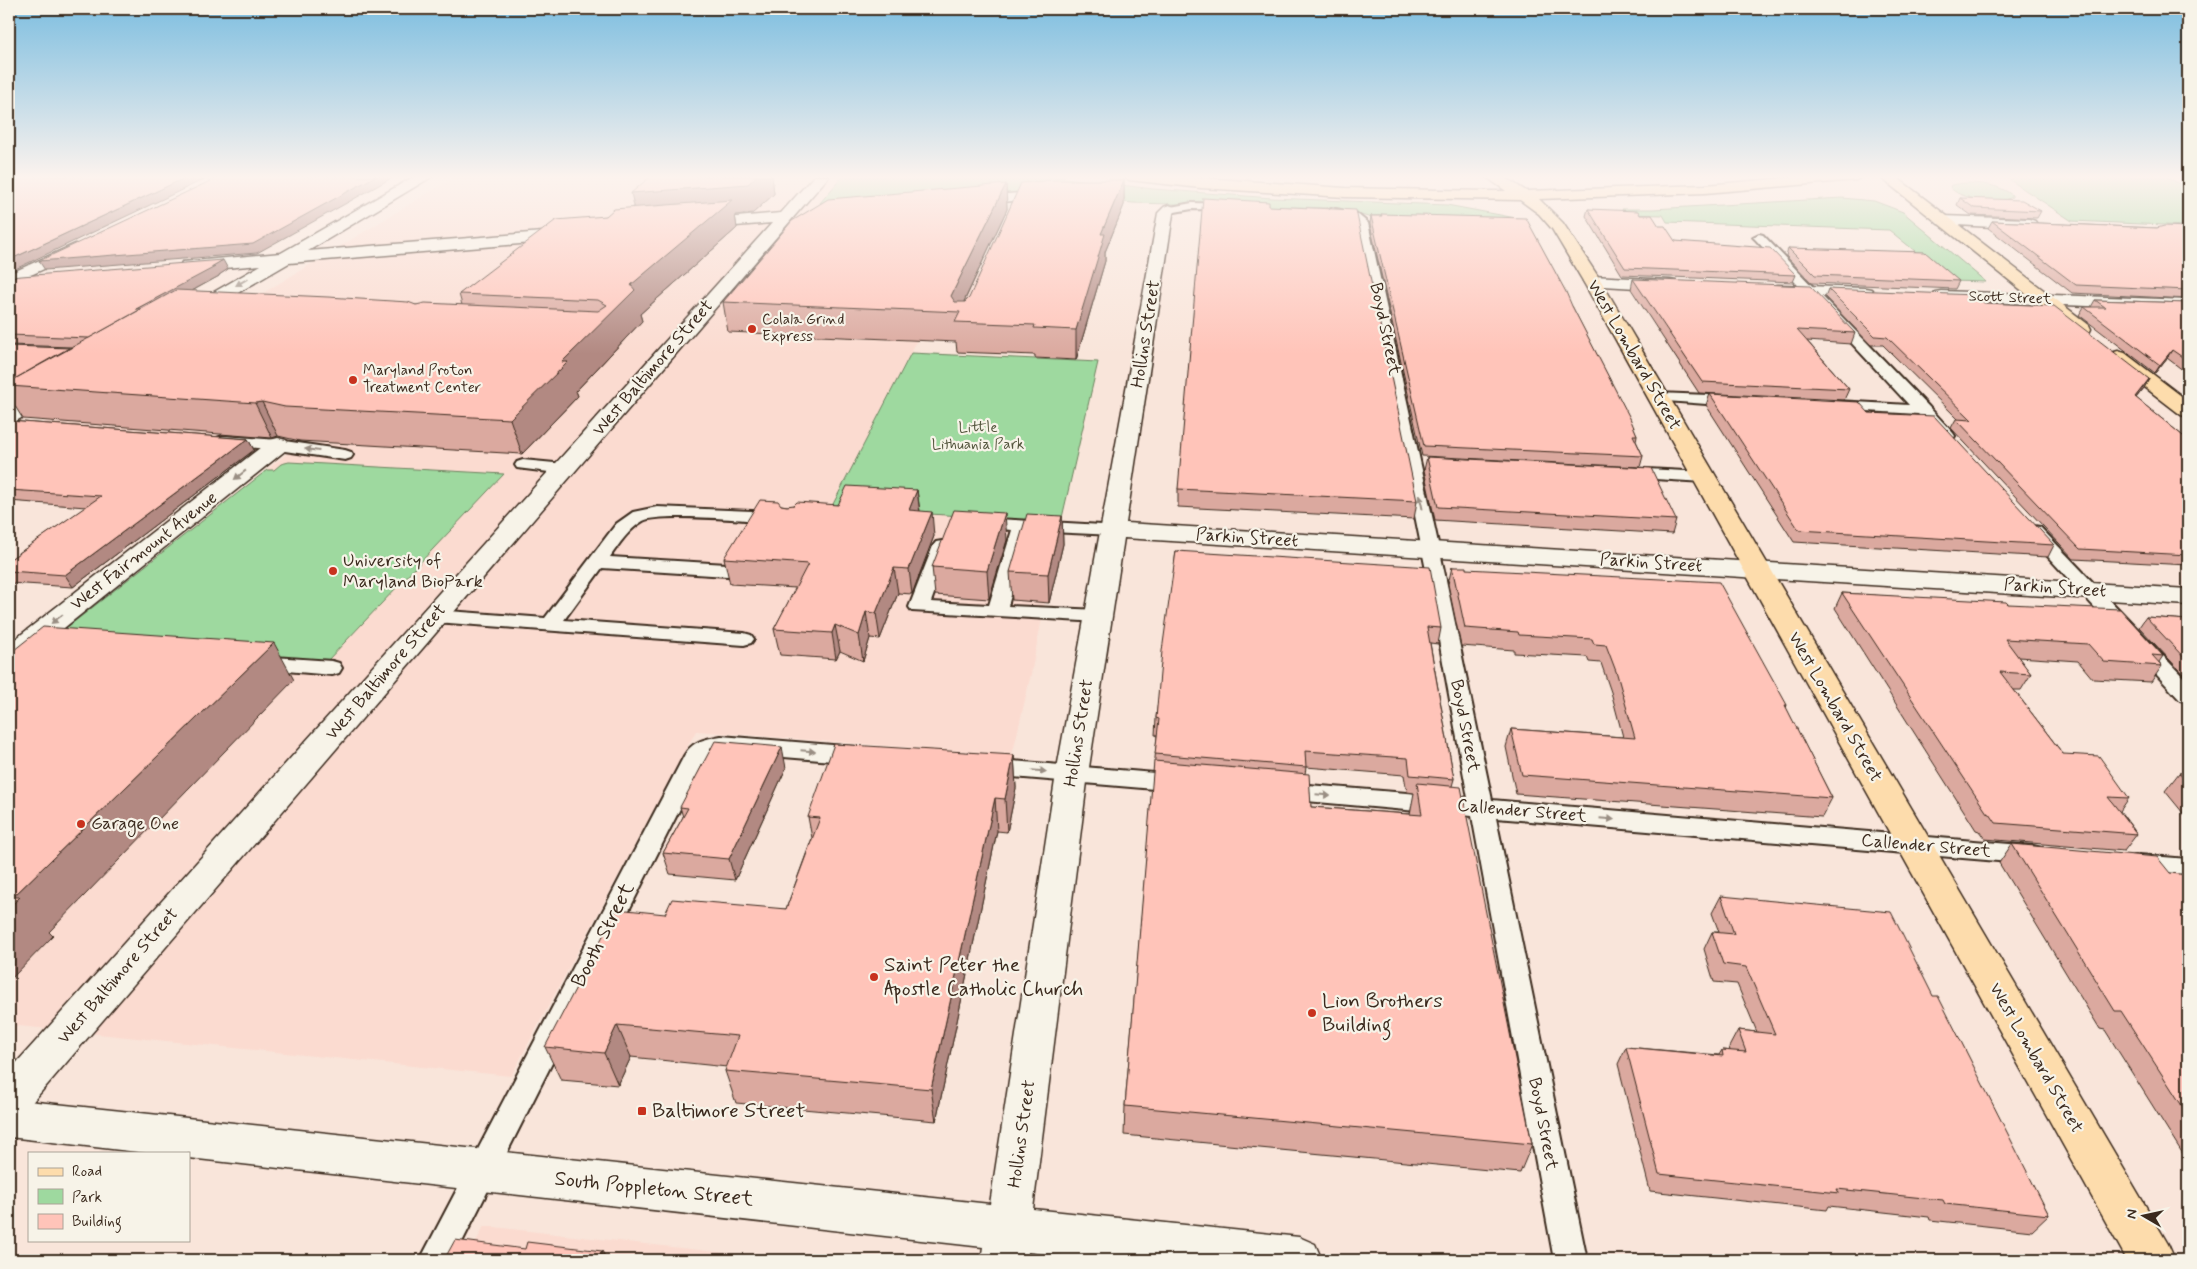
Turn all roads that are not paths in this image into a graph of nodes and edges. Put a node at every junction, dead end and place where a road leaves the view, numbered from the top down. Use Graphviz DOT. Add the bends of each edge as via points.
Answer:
graph roads {
  1 [pos="324,235"];
  2 [pos="520,235"];
  3 [pos="549,235"];
  4 [pos="778,235"];
  5 [pos="1163,235"];
  6 [pos="1365,235"];
  7 [pos="1562,235"];
  8 [pos="1961,235"];
  9 [pos="1759,237"];
  10 [pos="88,242"];
  11 [pos="285,258"];
  12 [pos="519,258"];
  13 [pos="176,267"];
  14 [pos="58,276"];
  15 [pos="9,280"];
  16 [pos="1592,281"];
  17 [pos="1689,286"];
  18 [pos="1759,289"];
  19 [pos="1808,291"];
  20 [pos="1885,294"];
  21 [pos="1923,295"];
  22 [pos="2044,300"];
  23 [pos="2188,305"];
  24 [pos="176,321"];
  25 [pos="67,384"];
  26 [pos="1658,397"];
  27 [pos="1745,402"];
  28 [pos="1824,405"];
  29 [pos="1924,410"];
  30 [pos="2188,411"];
  31 [pos="14,423"];
  32 [pos="209,440"];
  33 [pos="278,445"];
  34 [pos="1957,447"];
  35 [pos="345,455"];
  36 [pos="1413,463"];
  37 [pos="1431,464"];
  38 [pos="522,465"];
  39 [pos="565,469"];
  40 [pos="1617,472"];
  41 [pos="1704,477"];
  42 [pos="2024,520"];
  43 [pos="792,524"];
  44 [pos="1022,526"];
  45 [pos="1114,530"];
  46 [pos="1431,550"];
  47 [pos="597,562"];
  48 [pos="727,570"];
  49 [pos="1756,570"];
  50 [pos="2089,590"];
  51 [pos="2188,597"];
  52 [pos="997,611"];
  53 [pos="435,616"];
  54 [pos="1099,616"];
  55 [pos="550,624"];
  56 [pos="744,639"];
  57 [pos="51,649"];
  58 [pos="16,652"];
  59 [pos="235,662"];
  60 [pos="332,668"];
  61 [pos="2188,695"];
  62 [pos="876,757"];
  63 [pos="963,764"];
  64 [pos="1072,774"];
  65 [pos="1200,784"];
  66 [pos="1260,789"];
  67 [pos="1481,808"];
  68 [pos="1913,844"];
  69 [pos="2052,856"];
  70 [pos="2120,862"];
  71 [pos="2188,868"];
  72 [pos="9,1100"];
  73 [pos="9,1118"];
  74 [pos="482,1170"];
  75 [pos="1007,1244"];
  76 [pos="436,1260"];
  77 [pos="1299,1260"];
  78 [pos="1570,1260"];
  79 [pos="2152,1260"];
  1 -- 11 [label="street"];
  2 -- 11 [label="street"];
  3 -- 12 [label="street"];
  4 -- 39 [label="street, West Baltimore Street"];
  5 -- 45 [label="street, Hollins Street"];
  6 -- 36 [label="lane, Boyd Street"];
  7 -- 16 [label="main road, West Lombard Street"];
  8 -- 22 [label="main road"];
  9 -- 19 [label="lane"];
  10 -- 15 [label="street"];
  11 -- 13 [label="street"];
  11 -- 24 [label="street, one-way"];
  14 -- 15 [label="street"];
  16 -- 17 [label="street"];
  16 -- 26 [label="main road, West Lombard Street"];
  18 -- 19 [label="street"];
  19 -- 20 [label="street"];
  19 -- 29 [label="lane"];
  21 -- 22 [label="street, Scott Street"];
  22 -- 23 [label="street, Scott Street"];
  22 -- 30 [label="main road"];
  25 -- 31 [label="street"];
  26 -- 27 [label="lane"];
  26 -- 41 [label="main road, West Lombard Street"];
  28 -- 29 [label="lane"];
  29 -- 34 [label="lane"];
  32 -- 33 [label="lane"];
  35 -- 33 [label="lane, one-way"];
  33 -- 58 [label="street, West Fairmount Avenue, one-way"];
  36 -- 37 [label="lane"];
  46 -- 36 [label="lane, Boyd Street, one-way"];
  38 -- 39 [label="lane"];
  39 -- 53 [label="street, West Baltimore Street"];
  40 -- 41 [label="lane"];
  41 -- 49 [label="main road, West Lombard Street"];
  42 -- 50 [label="lane"];
  43 -- 47 [label="lane" via="789,518 781,517 678,512 646,514 622,528"];
  44 -- 45 [label="lane"];
  44 -- 52 [label="lane"];
  44 -- 52 [label="lane" via="956,527 919,607"];
  45 -- 46 [label="street, Parkin Street"];
  45 -- 54 [label="street, Hollins Street"];
  46 -- 49 [label="street, Parkin Street"];
  46 -- 67 [label="lane, Boyd Street"];
  47 -- 48 [label="lane"];
  47 -- 55 [label="lane"];
  49 -- 50 [label="street, Parkin Street"];
  49 -- 68 [label="main road, West Lombard Street"];
  50 -- 51 [label="street, Parkin Street"];
  50 -- 61 [label="lane"];
  52 -- 54 [label="lane"];
  53 -- 55 [label="lane"];
  53 -- 72 [label="street, West Baltimore Street"];
  54 -- 64 [label="street, Hollins Street"];
  55 -- 56 [label="lane"];
  57 -- 58 [label="lane"];
  59 -- 60 [label="lane"];
  74 -- 62 [label="lane, Booth Street, one-way" via="695,756 707,746 721,744"];
  63 -- 64 [label="lane, one-way"];
  64 -- 65 [label="lane"];
  64 -- 75 [label="street, Hollins Street"];
  66 -- 67 [label="lane, Callender Street, one-way"];
  67 -- 68 [label="lane, Callender Street, one-way"];
  67 -- 78 [label="lane, Boyd Street"];
  68 -- 69 [label="lane, Callender Street"];
  68 -- 79 [label="main road, West Lombard Street"];
  70 -- 71 [label="lane"];
  73 -- 74 [label="street, South Poppleton Street"];
  74 -- 75 [label="street, South Poppleton Street"];
  74 -- 76 [label="lane, Booth Street"];
  75 -- 77 [label="street, South Poppleton Street"];
}
